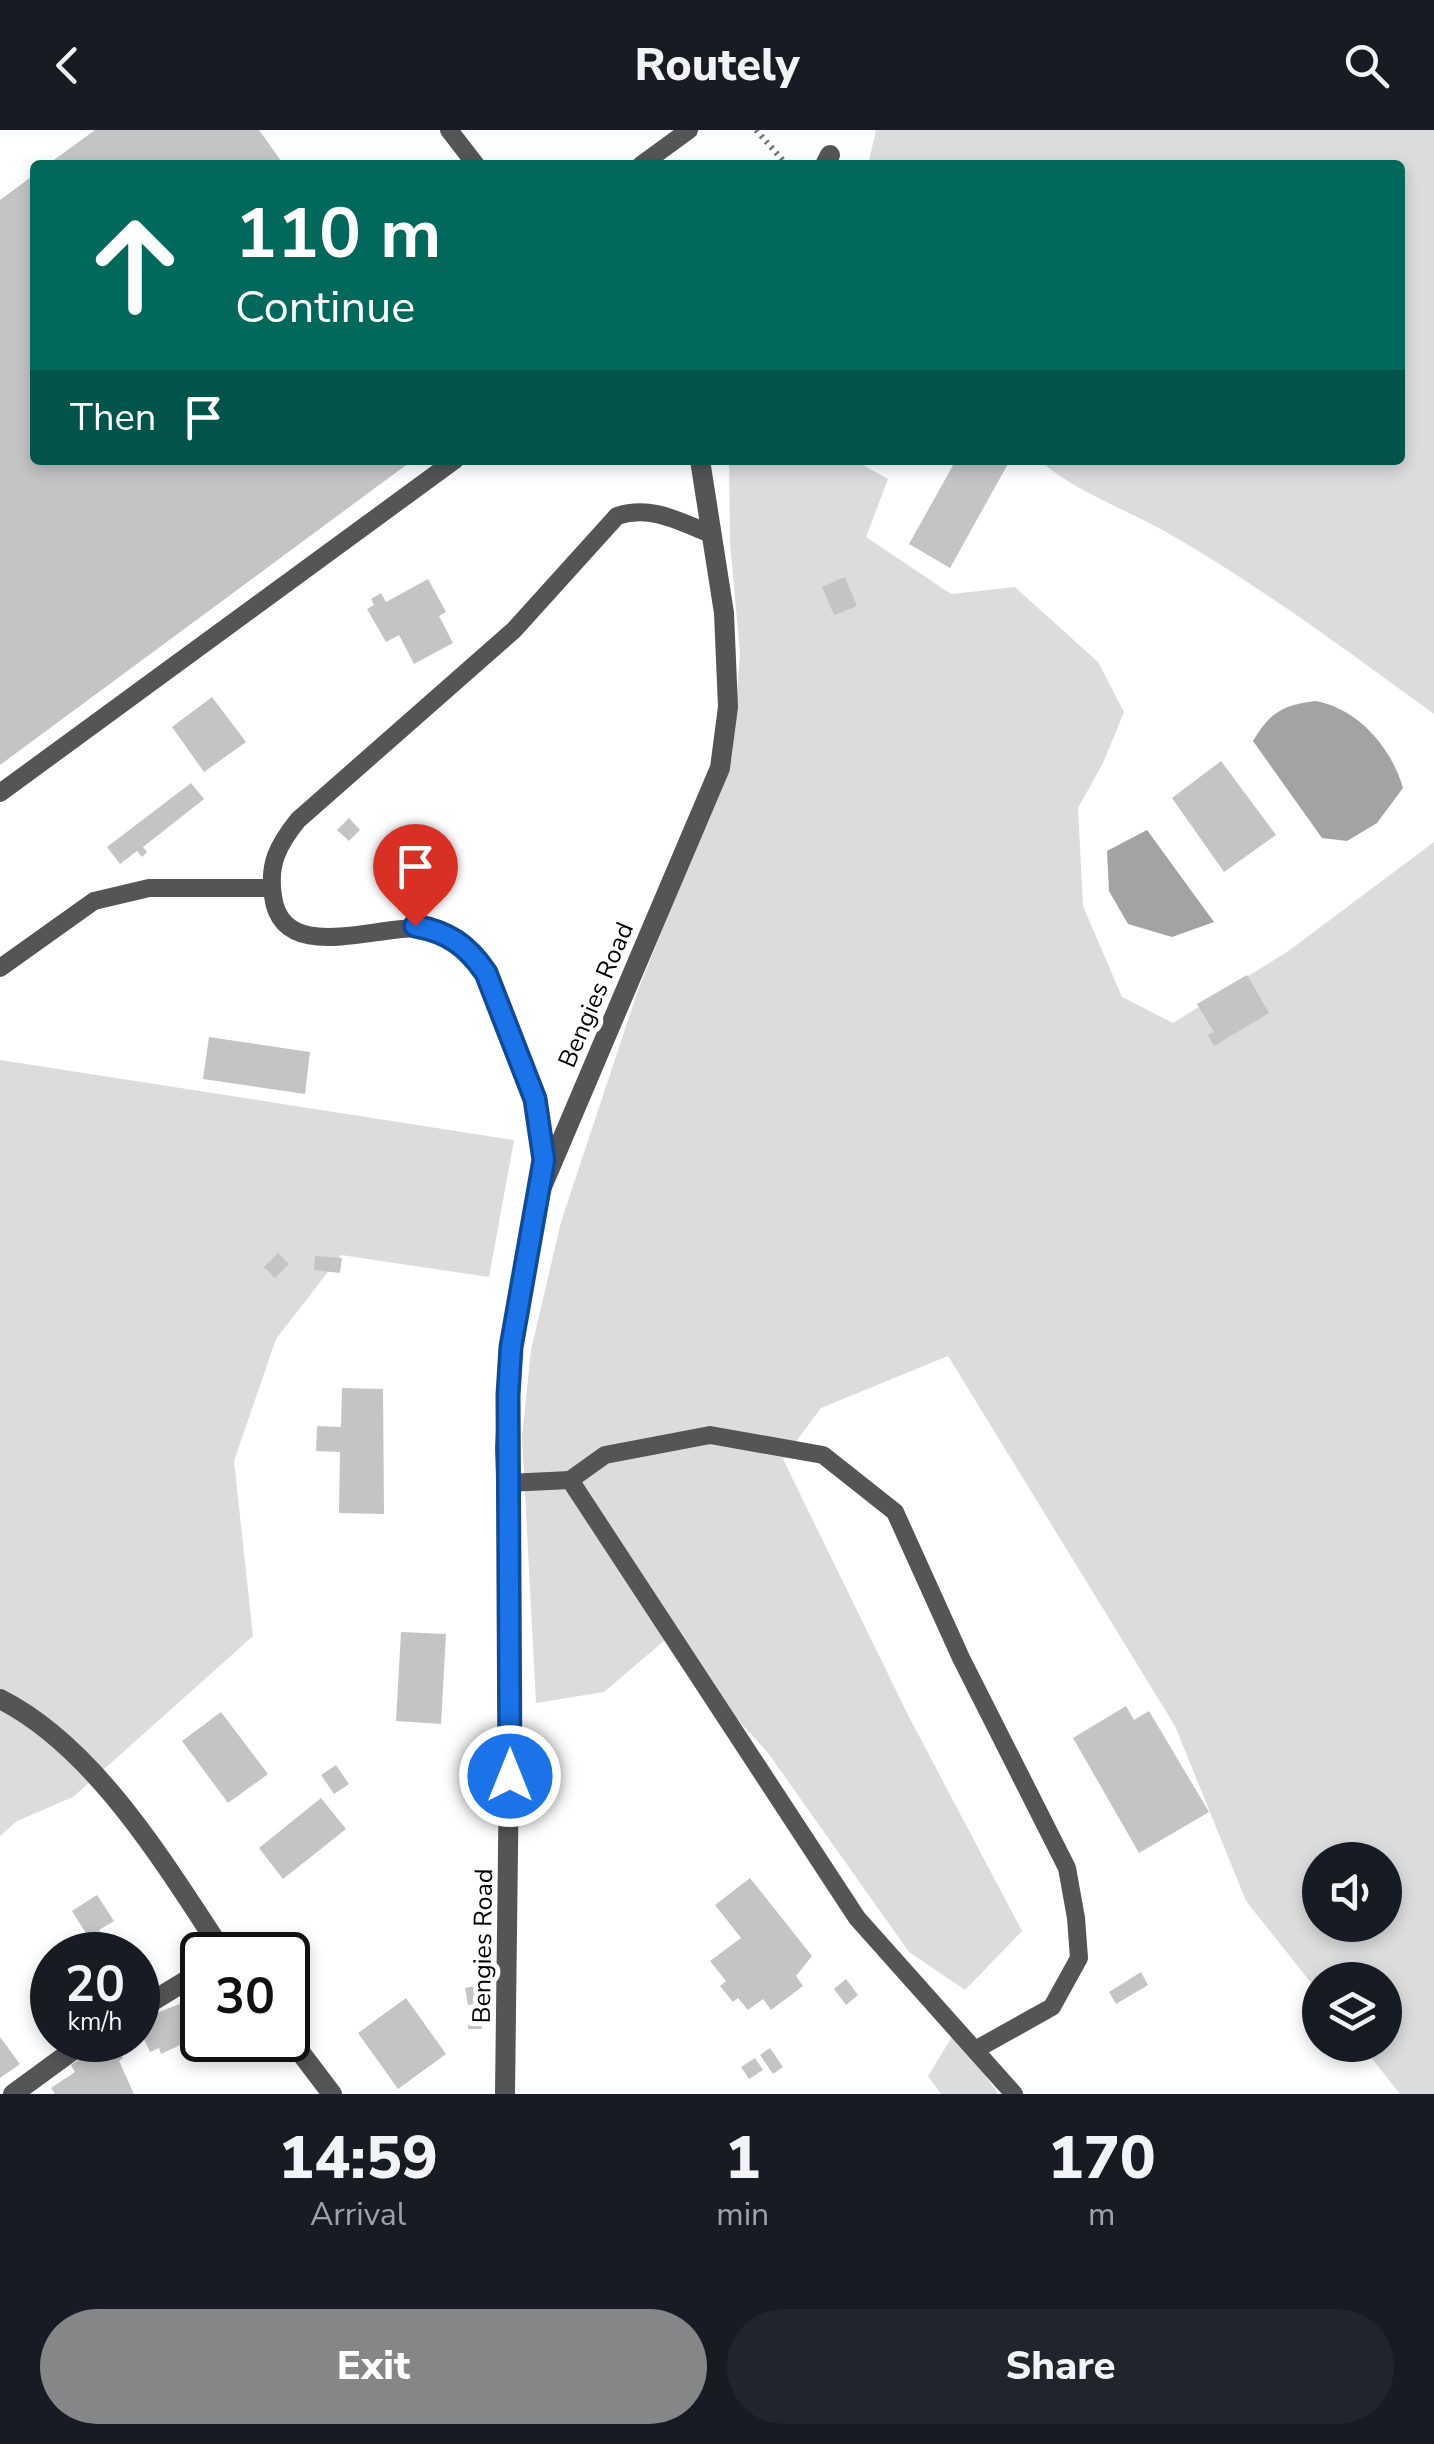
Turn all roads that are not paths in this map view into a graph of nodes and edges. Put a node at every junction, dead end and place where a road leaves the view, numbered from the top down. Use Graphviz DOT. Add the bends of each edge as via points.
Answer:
graph roads {
  1 [pos="449,130"];
  2 [pos="689,130"];
  3 [pos="472,160"];
  4 [pos="648,160"];
  5 [pos="449,465"];
  6 [pos="701,465"];
  7 [pos="709,534"];
  8 [pos="0,793"];
  9 [pos="272,888"];
  10 [pos="0,968"];
  11 [pos="542,1190"];
  12 [pos="570,1480"];
  13 [pos="506,1483"];
  14 [pos="0,1699"];
  15 [pos="210,1932"];
  16 [pos="975,2050"];
  17 [pos="57,2062"];
  18 [pos="308,2062"];
  19 [pos="13,2094"];
  20 [pos="332,2094"];
  21 [pos="504,2094"];
  22 [pos="1014,2094"];
  1 -- 3 [label="lane"];
  2 -- 4 [label="lane"];
  5 -- 8 [label="lane"];
  6 -- 7 [label="street, Bengies Road"];
  7 -- 9 [label="lane" via="658,512 618,516 514,630 298,820 278,844"];
  7 -- 11 [label="street, Bengies Road" via="724,613 728,707 720,768"];
  9 -- 10 [label="lane" via="149,888 94,901"];
  9 -- 11 [label="lane" via="274,906 300,931 356,938 415,926 437,930 471,951 486,973 535,1099"];
  11 -- 13 [label="street, Bengies Road" via="511,1347"];
  12 -- 13 [label="lane"];
  12 -- 16 [label="lane" via="857,1918"];
  12 -- 16 [label="lane" via="605,1455 710,1435 823,1455 895,1512 1067,1868 1076,1918 1079,1958 1052,2007"];
  13 -- 21 [label="street, Bengies Road" via="511,1606"];
  14 -- 15 [label="street" via="67,1750 144,1834"];
  16 -- 22 [label="lane"];
  17 -- 19 [label="street"];
  18 -- 20 [label="street"];
}
